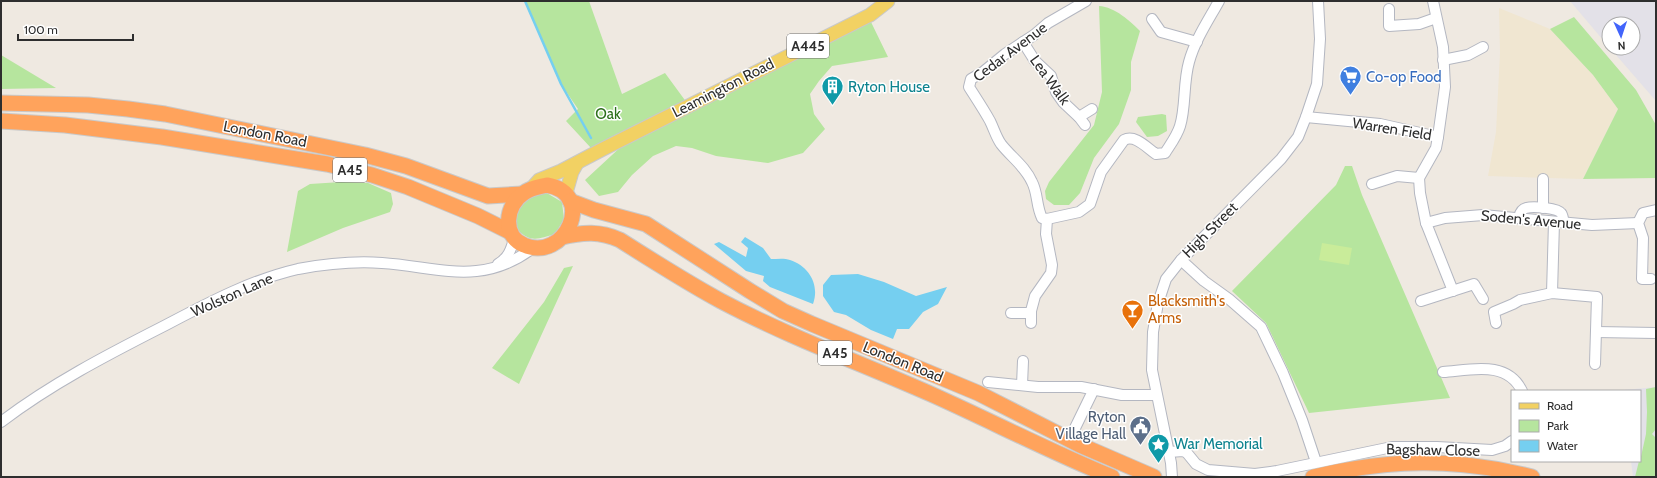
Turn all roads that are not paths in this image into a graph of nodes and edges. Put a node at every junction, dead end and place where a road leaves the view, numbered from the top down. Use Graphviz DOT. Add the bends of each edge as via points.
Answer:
graph roads {
  1 [pos="888,1"];
  2 [pos="1086,1"];
  3 [pos="1219,1"];
  4 [pos="1318,1"];
  5 [pos="1433,1"];
  6 [pos="1389,9"];
  7 [pos="1436,18"];
  8 [pos="1152,19"];
  9 [pos="1023,42"];
  10 [pos="1197,42"];
  11 [pos="1483,47"];
  12 [pos="1443,60"];
  13 [pos="1,103"];
  14 [pos="1092,109"];
  15 [pos="1306,117"];
  16 [pos="1,121"];
  17 [pos="1438,137"];
  18 [pos="577,163"];
  19 [pos="1419,178"];
  20 [pos="1543,179"];
  21 [pos="1372,184"];
  22 [pos="526,192"];
  23 [pos="568,197"];
  24 [pos="1543,208"];
  25 [pos="1656,210"];
  26 [pos="1519,217"];
  27 [pos="1047,219"];
  28 [pos="1559,222"];
  29 [pos="1426,223"];
  30 [pos="1638,223"];
  31 [pos="512,235"];
  32 [pos="562,237"];
  33 [pos="533,248"];
  34 [pos="1181,260"];
  35 [pos="489,269"];
  36 [pos="1647,279"];
  37 [pos="1453,291"];
  38 [pos="1552,293"];
  39 [pos="1483,299"];
  40 [pos="1421,302"];
  41 [pos="1011,312"];
  42 [pos="1496,323"];
  43 [pos="1596,332"];
  44 [pos="1656,333"];
  45 [pos="1023,361"];
  46 [pos="1595,364"];
  47 [pos="1443,372"];
  48 [pos="988,382"];
  49 [pos="1022,385"];
  50 [pos="1094,389"];
  51 [pos="1521,390"];
  52 [pos="1156,395"];
  53 [pos="1,422"];
  54 [pos="1074,430"];
  55 [pos="1511,442"];
  56 [pos="1169,452"];
  57 [pos="1316,462"];
  58 [pos="1112,477"];
  59 [pos="1154,477"];
  60 [pos="1172,477"];
  61 [pos="1313,477"];
  62 [pos="1532,477"];
  1 -- 18 [label="main road, Leamington Road / A445" via="870,15"];
  2 -- 9 [label="street, Cedar Avenue" via="1048,23"];
  3 -- 10 [label="street"];
  4 -- 15 [label="street, High Street" via="1318,79"];
  5 -- 7 [label="street, Warren Field"];
  6 -- 7 [label="street" via="1389,26 1419,24"];
  7 -- 12 [label="street, Warren Field"];
  8 -- 10 [label="street" via="1161,32"];
  9 -- 14 [label="street, Lea Walk" via="1035,61 1051,76 1056,92 1082,121"];
  9 -- 27 [label="street, Cedar Avenue" via="971,79 969,87 990,121 998,140 1024,168 1036,192 1042,218"];
  10 -- 27 [label="street" via="1185,79 1180,126 1165,153 1156,154 1134,138 1124,140 1101,172 1090,204 1079,212"];
  11 -- 12 [label="street" via="1468,56"];
  12 -- 17 [label="street, Warren Field" via="1445,87"];
  13 -- 22 [label="highway, London Road / A45" via="88,106 160,113 365,155 406,166 488,196"];
  15 -- 17 [label="street, Warren Field" via="1380,124"];
  15 -- 34 [label="street, High Street" via="1298,137 1281,159"];
  16 -- 31 [label="highway, London Road / A45" via="64,125 162,137 327,164 372,174 478,216"];
  17 -- 19 [label="street" via="1436,148"];
  18 -- 22 [label="main road, Leamington Road / A445" via="539,180"];
  18 -- 23 [label="main road" via="572,172"];
  19 -- 21 [label="street" via="1397,176"];
  19 -- 29 [label="street"];
  20 -- 24 [label="street"];
  22 -- 23 [label="highway" via="547,186 555,187"];
  22 -- 31 [label="highway" via="513,205 510,212 508,221"];
  23 -- 32 [label="highway" via="572,218"];
  23 -- 59 [label="highway, London Road / A45" via="594,210 646,224 783,311 978,393 1080,445"];
  24 -- 26 [label="street" via="1526,208"];
  24 -- 28 [label="street" via="1561,213"];
  25 -- 30 [label="street" via="1643,213"];
  26 -- 28 [label="street, Soden's Avenue"];
  26 -- 29 [label="street, Soden's Avenue" via="1483,214"];
  27 -- 41 [label="street" via="1046,234 1052,265 1051,273 1035,296 1031,318"];
  28 -- 30 [label="street, Soden's Avenue" via="1592,225"];
  28 -- 38 [label="street"];
  29 -- 37 [label="street"];
  30 -- 36 [label="street" via="1643,238"];
  31 -- 33 [label="highway"];
  31 -- 35 [label="street, Wolston Lane" via="512,249 504,260"];
  32 -- 33 [label="highway" via="545,247"];
  32 -- 58 [label="highway, London Road / A45" via="591,232 620,240 721,301"];
  33 -- 35 [label="street, Wolston Lane" via="521,257"];
  34 -- 52 [label="street, High Street" via="1166,279 1152,332 1152,370"];
  34 -- 57 [label="street" via="1260,327 1283,373"];
  35 -- 53 [label="street, Wolston Lane" via="460,273 382,263 329,264 277,274 218,298 133,342 69,377"];
  37 -- 39 [label="street" via="1474,284"];
  37 -- 40 [label="street"];
  38 -- 42 [label="street" via="1520,300 1494,312"];
  38 -- 43 [label="street" via="1597,297"];
  43 -- 44 [label="street"];
  43 -- 46 [label="street"];
  45 -- 49 [label="street"];
  47 -- 51 [label="street" via="1490,368 1515,380"];
  48 -- 49 [label="street"];
  49 -- 50 [label="street"];
  50 -- 52 [label="street" via="1122,395"];
  50 -- 54 [label="street"];
  52 -- 56 [label="street, High Street"];
  55 -- 57 [label="street, Bagshaw Close" via="1492,450 1392,447"];
  56 -- 57 [label="street, Bagshaw Close" via="1188,453 1196,464 1208,470 1235,473 1269,473"];
  56 -- 60 [label="street, High Street"];
  61 -- 62 [label="highway" via="1374,465 1412,462 1472,466"];
}
